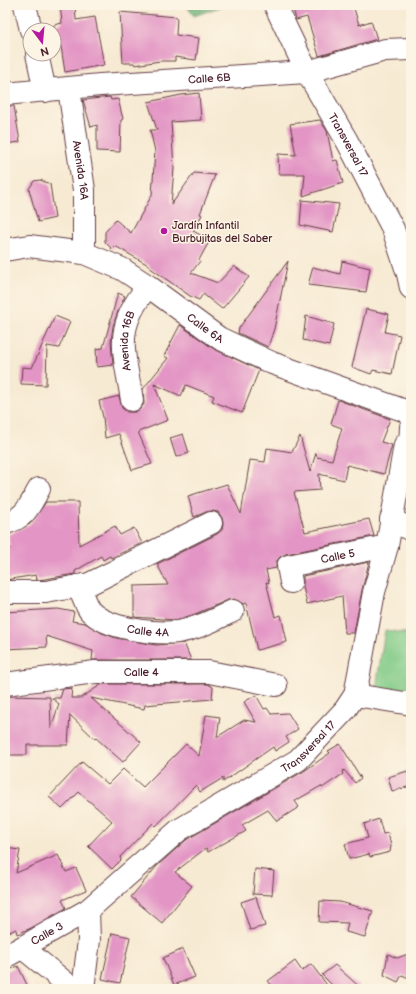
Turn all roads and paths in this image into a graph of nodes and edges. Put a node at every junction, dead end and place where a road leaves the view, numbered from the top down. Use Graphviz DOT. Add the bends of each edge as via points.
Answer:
graph roads {
  1 [pos="25,5"];
  2 [pos="275,5"];
  3 [pos="29,22"];
  4 [pos="411,49"];
  5 [pos="39,62"];
  6 [pos="307,72"];
  7 [pos="69,89"];
  8 [pos="45,91"];
  9 [pos="5,94"];
  10 [pos="5,250"];
  11 [pos="84,253"];
  12 [pos="148,286"];
  13 [pos="411,288"];
  14 [pos="132,400"];
  15 [pos="411,413"];
  16 [pos="411,416"];
  17 [pos="411,427"];
  18 [pos="411,474"];
  19 [pos="39,489"];
  20 [pos="391,519"];
  21 [pos="10,522"];
  22 [pos="211,523"];
  23 [pos="411,530"];
  24 [pos="387,546"];
  25 [pos="290,574"];
  26 [pos="78,586"];
  27 [pos="5,592"];
  28 [pos="233,611"];
  29 [pos="5,684"];
  30 [pos="276,685"];
  31 [pos="355,695"];
  32 [pos="411,704"];
  33 [pos="88,910"];
  34 [pos="14,953"];
  35 [pos="73,989"];
  36 [pos="83,989"];
  1 -- 3 [label="street"];
  2 -- 6 [label="street, Transversal 17"];
  4 -- 6 [label="street, Calle 6B" via="385,50"];
  5 -- 8 [label="street"];
  6 -- 7 [label="street, Calle 6B"];
  6 -- 13 [label="street, Transversal 17" via="393,229"];
  7 -- 8 [label="street, Calle 6B"];
  7 -- 11 [label="street, Avenida 16A" via="84,190"];
  8 -- 9 [label="street, Calle 6B"];
  10 -- 11 [label="street, Calle 6A" via="29,246"];
  11 -- 12 [label="street, Calle 6A" via="122,269"];
  12 -- 14 [label="street, Avenida 16B" via="128,316 122,342"];
  12 -- 15 [label="street, Calle 6A" via="219,338 272,363"];
  16 -- 20 [label="street, Transversal 17"];
  17 -- 18 [label="street"];
  19 -- 21 [label="street" via="24,514"];
  20 -- 23 [label="street"];
  20 -- 24 [label="street, Transversal 17"];
  22 -- 26 [label="street" via="89,584"];
  24 -- 25 [label="street, Calle 5"];
  24 -- 31 [label="street, Transversal 17" via="374,592"];
  26 -- 27 [label="street" via="46,592"];
  26 -- 28 [label="street, Calle 4A" via="90,611 112,625 178,632"];
  29 -- 30 [label="street, Calle 4" via="95,672 209,672"];
  31 -- 32 [label="street"];
  31 -- 33 [label="street, Transversal 17" via="345,710 298,760 179,830"];
  33 -- 34 [label="street, Calle 3"];
  33 -- 36 [label="street" via="89,940"];
  34 -- 35 [label="street"];
}
